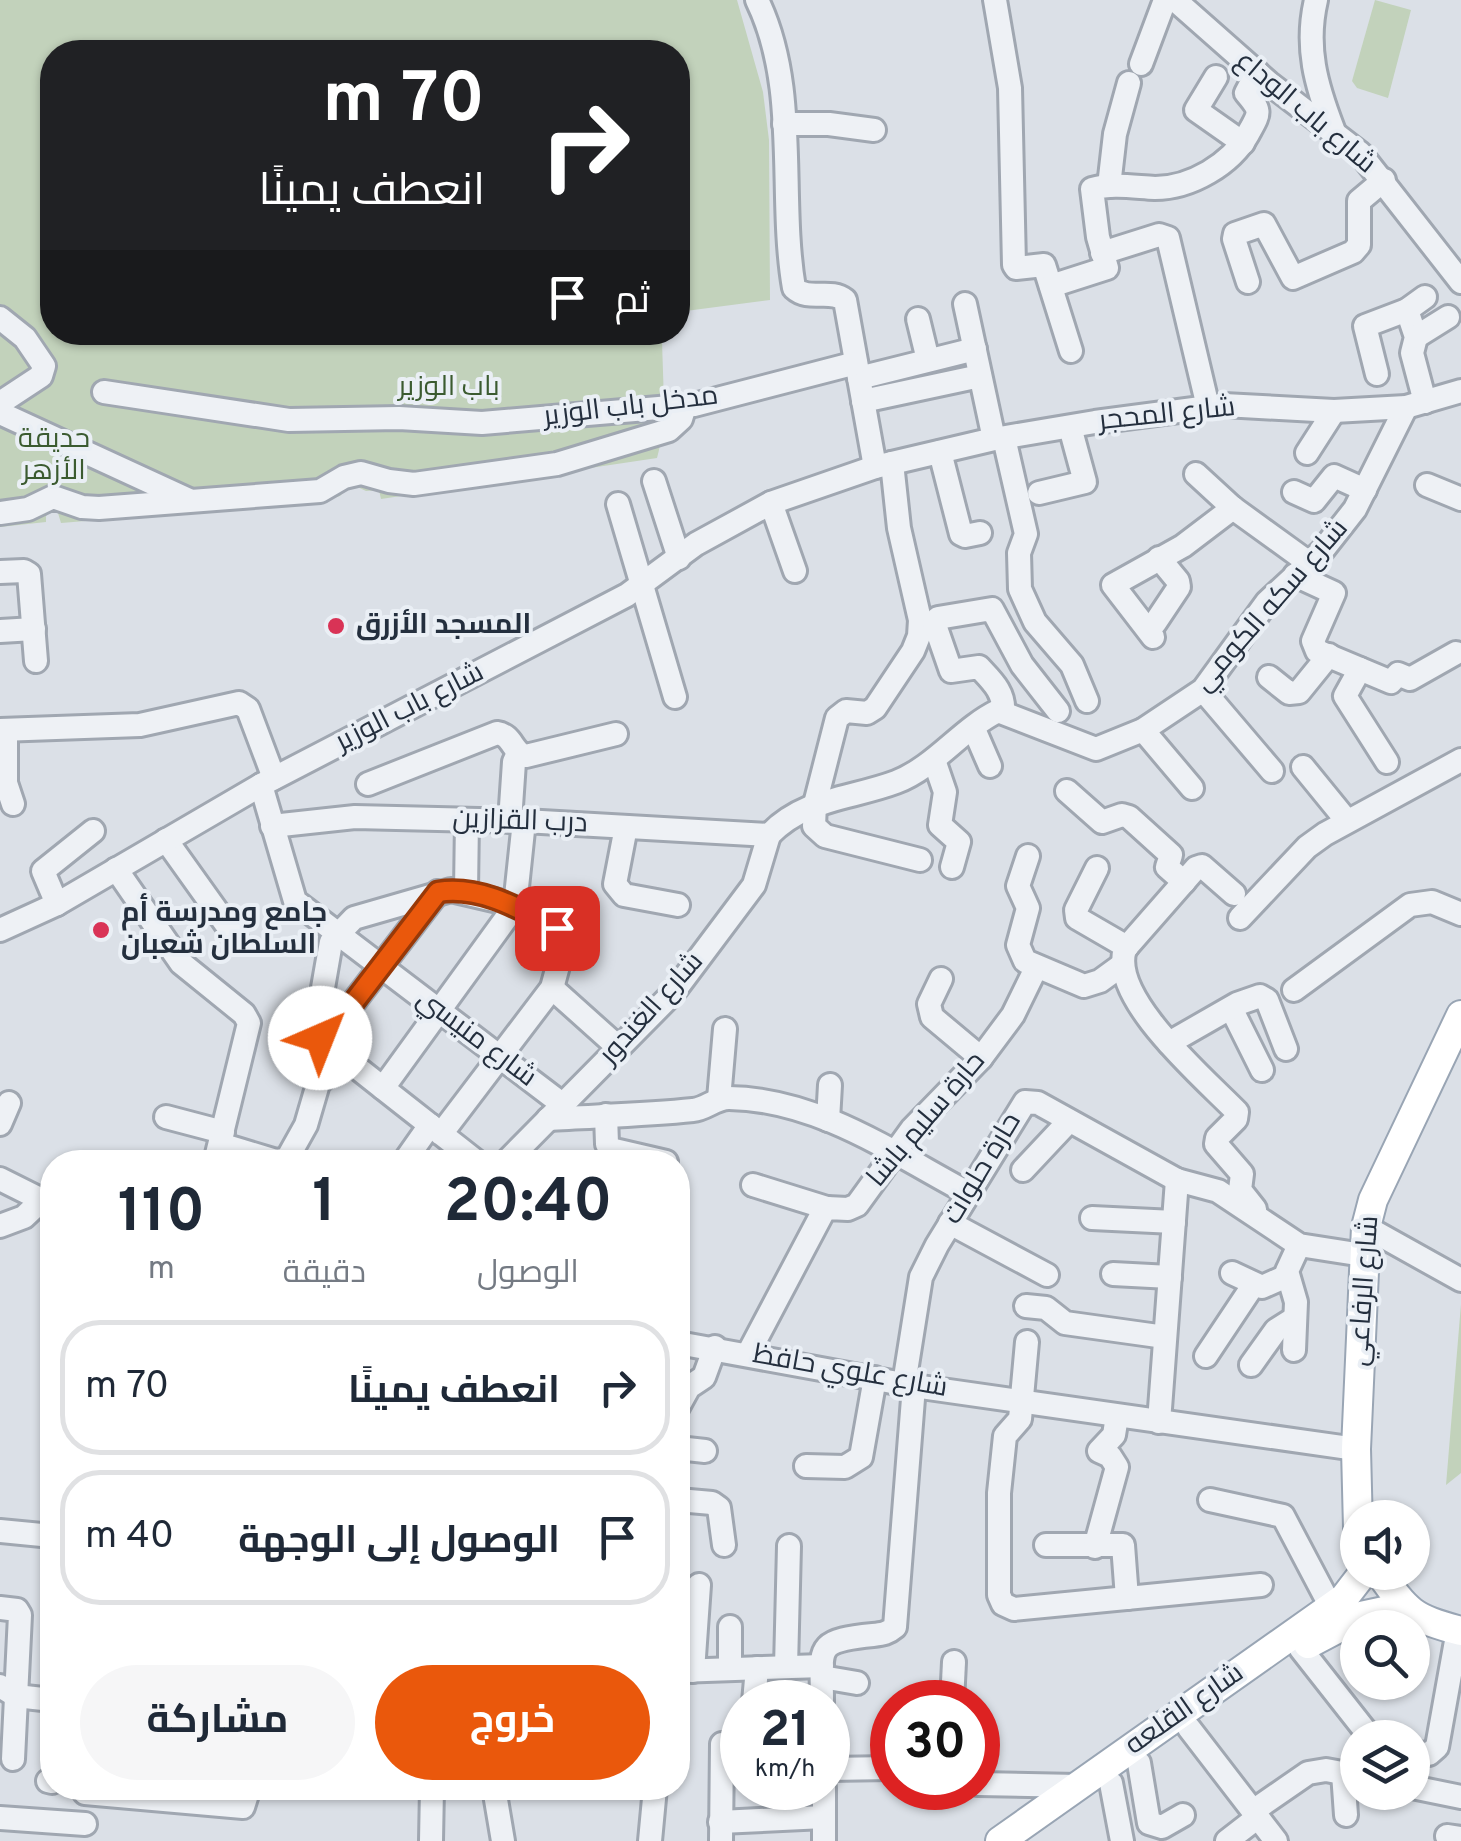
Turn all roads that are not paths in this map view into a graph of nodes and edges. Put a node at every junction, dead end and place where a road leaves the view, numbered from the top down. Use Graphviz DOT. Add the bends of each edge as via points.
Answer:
graph roads {
  1 [pos="757,0"];
  2 [pos="995,0"];
  3 [pos="1164,0"];
  4 [pos="1175,0"];
  5 [pos="1316,0"];
  6 [pos="1257,72"];
  7 [pos="1216,77"];
  8 [pos="784,124"];
  9 [pos="1333,129"];
  10 [pos="874,130"];
  11 [pos="1242,143"];
  12 [pos="1384,180"];
  13 [pos="1109,186"];
  14 [pos="1102,253"];
  15 [pos="1248,282"];
  16 [pos="1461,282"];
  17 [pos="1051,286"];
  18 [pos="965,304"];
  19 [pos="1448,317"];
  20 [pos="0,318"];
  21 [pos="918,319"];
  22 [pos="1416,337"];
  23 [pos="975,349"];
  24 [pos="1071,351"];
  25 [pos="928,360"];
  26 [pos="1378,374"];
  27 [pos="980,376"];
  28 [pos="859,380"];
  29 [pos="1461,391"];
  30 [pos="104,392"];
  31 [pos="0,403"];
  32 [pos="1416,405"];
  33 [pos="686,406"];
  34 [pos="1208,407"];
  35 [pos="1334,410"];
  36 [pos="0,413"];
  37 [pos="1070,427"];
  38 [pos="999,438"];
  39 [pos="940,452"];
  40 [pos="1308,454"];
  41 [pos="884,465"];
  42 [pos="1196,474"];
  43 [pos="654,481"];
  44 [pos="1427,485"];
  45 [pos="1364,490"];
  46 [pos="1294,492"];
  47 [pos="1039,493"];
  48 [pos="1461,498"];
  49 [pos="192,501"];
  50 [pos="771,503"];
  51 [pos="618,504"];
  52 [pos="1233,508"];
  53 [pos="0,513"];
  54 [pos="980,533"];
  55 [pos="679,558"];
  56 [pos="1159,558"];
  57 [pos="1302,569"];
  58 [pos="794,571"];
  59 [pos="0,572"];
  60 [pos="642,586"];
  61 [pos="34,629"];
  62 [pos="0,631"];
  63 [pos="1452,651"];
  64 [pos="1329,655"];
  65 [pos="36,661"];
  66 [pos="1360,669"];
  67 [pos="1269,677"];
  68 [pos="1203,690"];
  69 [pos="675,697"];
  70 [pos="1087,701"];
  71 [pos="1058,711"];
  72 [pos="1002,712"];
  73 [pos="974,728"];
  74 [pos="3,730"];
  75 [pos="1142,730"];
  76 [pos="616,734"];
  77 [pos="518,752"];
  78 [pos="934,760"];
  79 [pos="1461,760"];
  80 [pos="1387,762"];
  81 [pos="990,766"];
  82 [pos="1303,766"];
  83 [pos="1272,771"];
  84 [pos="267,782"];
  85 [pos="368,784"];
  86 [pos="1192,788"];
  87 [pos="1067,791"];
  88 [pos="14,804"];
  89 [pos="815,804"];
  90 [pos="467,820"];
  91 [pos="517,821"];
  92 [pos="1346,822"];
  93 [pos="272,826"];
  94 [pos="626,827"];
  95 [pos="93,831"];
  96 [pos="769,835"];
  97 [pos="166,840"];
  98 [pos="1028,856"];
  99 [pos="920,860"];
  100 [pos="952,867"];
  101 [pos="1096,868"];
  102 [pos="116,869"];
  103 [pos="1184,882"];
  104 [pos="438,892"];
  105 [pos="466,892"];
  106 [pos="1234,894"];
  107 [pos="57,904"];
  108 [pos="678,904"];
  109 [pos="514,906"];
  110 [pos="1461,914"];
  111 [pos="1240,918"];
  112 [pos="0,930"];
  113 [pos="337,933"];
  114 [pos="236,938"];
  115 [pos="1124,956"];
  116 [pos="382,966"];
  117 [pos="1036,968"];
  118 [pos="941,979"];
  119 [pos="552,988"];
  120 [pos="1294,990"];
  121 [pos="1231,1008"];
  122 [pos="439,1011"];
  123 [pos="1461,1014"];
  124 [pos="726,1029"];
  125 [pos="324,1041"];
  126 [pos="1169,1042"];
  127 [pos="620,1048"];
  128 [pos="1286,1049"];
  129 [pos="344,1057"];
  130 [pos="500,1058"];
  131 [pos="981,1058"];
  132 [pos="1262,1070"];
  133 [pos="830,1085"];
  134 [pos="383,1088"];
  135 [pos="719,1099"];
  136 [pos="555,1112"];
  137 [pos="606,1115"];
  138 [pos="166,1117"];
  139 [pos="828,1120"];
  140 [pos="1069,1121"];
  141 [pos="436,1130"];
  142 [pos="219,1146"];
  143 [pos="294,1150"];
  144 [pos="416,1150"];
  145 [pos="462,1150"];
  146 [pos="518,1150"];
  147 [pos="615,1150"];
  148 [pos="894,1154"];
  149 [pos="1023,1170"];
  150 [pos="0,1178"];
  151 [pos="1177,1180"];
  152 [pos="753,1185"];
  153 [pos="968,1193"];
  154 [pos="40,1198"];
  155 [pos="40,1207"];
  156 [pos="827,1208"];
  157 [pos="1092,1218"];
  158 [pos="1174,1222"];
  159 [pos="950,1223"];
  160 [pos="1266,1224"];
  161 [pos="0,1226"];
  162 [pos="1364,1241"];
  163 [pos="1299,1245"];
  164 [pos="1232,1273"];
  165 [pos="1113,1274"];
  166 [pos="1047,1275"];
  167 [pos="1287,1276"];
  168 [pos="1170,1277"];
  169 [pos="1461,1280"];
  170 [pos="1254,1284"];
  171 [pos="1026,1306"];
  172 [pos="1295,1318"];
  173 [pos="1165,1337"];
  174 [pos="1028,1342"];
  175 [pos="690,1344"];
  176 [pos="715,1348"];
  177 [pos="1294,1350"];
  178 [pos="748,1354"];
  179 [pos="1206,1356"];
  180 [pos="1251,1365"];
  181 [pos="876,1378"];
  182 [pos="909,1385"];
  183 [pos="690,1388"];
  184 [pos="1023,1401"];
  185 [pos="1118,1416"];
  186 [pos="1158,1422"];
  187 [pos="690,1449"];
  188 [pos="1356,1449"];
  189 [pos="705,1450"];
  190 [pos="806,1466"];
  191 [pos="1210,1500"];
  192 [pos="1357,1500"];
  193 [pos="690,1501"];
  194 [pos="0,1531"];
  195 [pos="40,1535"];
  196 [pos="1046,1545"];
  197 [pos="724,1546"];
  198 [pos="788,1546"];
  199 [pos="1096,1547"];
  200 [pos="699,1584"];
  201 [pos="1261,1584"];
  202 [pos="1350,1590"];
  203 [pos="1392,1590"];
  204 [pos="1127,1598"];
  205 [pos="1404,1607"];
  206 [pos="0,1608"];
  207 [pos="1331,1608"];
  208 [pos="730,1627"];
  209 [pos="1459,1630"];
  210 [pos="690,1631"];
  211 [pos="1301,1649"];
  212 [pos="954,1662"];
  213 [pos="786,1667"];
  214 [pos="757,1668"];
  215 [pos="730,1669"];
  216 [pos="690,1672"];
  217 [pos="822,1672"];
  218 [pos="756,1680"];
  219 [pos="822,1680"];
  220 [pos="953,1680"];
  221 [pos="857,1683"];
  222 [pos="8,1691"];
  223 [pos="40,1698"];
  224 [pos="1453,1702"];
  225 [pos="1357,1720"];
  226 [pos="1189,1728"];
  227 [pos="1430,1753"];
  228 [pos="13,1758"];
  229 [pos="1140,1763"];
  230 [pos="1340,1773"];
  231 [pos="1111,1783"];
  232 [pos="1000,1784"];
  233 [pos="1078,1786"];
  234 [pos="1430,1791"];
  235 [pos="1461,1797"];
  236 [pos="85,1800"];
  237 [pos="173,1800"];
  238 [pos="245,1800"];
  239 [pos="432,1800"];
  240 [pos="496,1800"];
  241 [pos="654,1800"];
  242 [pos="824,1810"];
  243 [pos="1347,1810"];
  244 [pos="1255,1814"];
  245 [pos="1183,1815"];
  246 [pos="1346,1816"];
  247 [pos="824,1817"];
  248 [pos="0,1818"];
  249 [pos="720,1831"];
  250 [pos="85,1832"];
  251 [pos="431,1841"];
  252 [pos="503,1841"];
  253 [pos="650,1841"];
  254 [pos="824,1841"];
  255 [pos="1000,1841"];
  256 [pos="1029,1841"];
  257 [pos="1122,1841"];
  258 [pos="1227,1841"];
  259 [pos="1276,1841"];
  1 -- 8 [label="street" via="772,41"];
  2 -- 17 [label="street" via="1010,88 1014,265 1044,265"];
  3 -- 13 [label="street" via="1115,134"];
  4 -- 6 [label="street, شارع باب الوداع"];
  5 -- 9 [label="street" via="1311,59"];
  6 -- 9 [label="street, شارع باب الوداع"];
  6 -- 11 [label="street" via="1246,93 1259,112"];
  7 -- 11 [label="street" via="1196,110"];
  8 -- 10 [label="street"];
  8 -- 28 [label="street" via="794,288 845,300"];
  9 -- 12 [label="street, شارع باب الوداع"];
  11 -- 13 [label="street" via="1186,183"];
  12 -- 15 [label="street" via="1360,200 1353,252 1293,278 1264,224 1235,234"];
  12 -- 16 [label="street, شارع باب الوداع"];
  13 -- 14 [label="street" via="1091,192"];
  14 -- 17 [label="street" via="1107,268"];
  14 -- 34 [label="street" via="1168,238"];
  17 -- 24 [label="street"];
  18 -- 23 [label="street"];
  19 -- 22 [label="street"];
  20 -- 31 [label="street" via="25,338 44,371"];
  21 -- 25 [label="street"];
  22 -- 26 [label="street" via="1416,303 1365,326"];
  22 -- 32 [label="street"];
  23 -- 25 [label="street"];
  23 -- 27 [label="street"];
  25 -- 28 [label="street"];
  27 -- 28 [label="street"];
  27 -- 38 [label="street"];
  28 -- 33 [label="street, مدخل باب الوزير"];
  28 -- 41 [label="street"];
  29 -- 32 [label="street, شارع المحجر"];
  30 -- 33 [label="street, مدخل باب الوزير" via="290,420 482,423"];
  32 -- 35 [label="street, شارع المحجر"];
  32 -- 45 [label="street, شارع سكه الكومي"];
  33 -- 49 [label="street" via="670,430 557,464 414,484 360,472 320,491"];
  34 -- 35 [label="street, شارع المحجر"];
  34 -- 37 [label="street, شارع المحجر"];
  35 -- 40 [label="street"];
  36 -- 49 [label="street"];
  37 -- 38 [label="street, شارع المحجر"];
  37 -- 47 [label="street" via="1085,482"];
  38 -- 39 [label="street, شارع المحجر"];
  38 -- 70 [label="street" via="1026,534 1020,590 1035,622 1072,664"];
  39 -- 41 [label="street, شارع المحجر"];
  39 -- 54 [label="street" via="960,534"];
  41 -- 50 [label="street, شارع باب الوزير"];
  41 -- 89 [label="street" via="919,636 876,708 837,718"];
  42 -- 52 [label="street"];
  43 -- 55 [label="street"];
  44 -- 48 [label="street"];
  45 -- 46 [label="street" via="1334,476 1314,500"];
  45 -- 57 [label="street, شارع سكه الكومي" via="1337,534"];
  49 -- 53 [label="street" via="90,508 53,497"];
  50 -- 55 [label="street, شارع باب الوزير"];
  50 -- 58 [label="street"];
  51 -- 60 [label="street"];
  52 -- 56 [label="street"];
  52 -- 57 [label="street"];
  55 -- 60 [label="street, شارع باب الوزير"];
  56 -- 56 [label="street" via="1113,586 1154,630 1179,587"];
  57 -- 64 [label="street" via="1334,593 1313,640"];
  57 -- 68 [label="street, شارع سكه الكومي" via="1268,602"];
  59 -- 61 [label="street" via="28,573"];
  60 -- 69 [label="street"];
  60 -- 84 [label="street, شارع باب الوزير"];
  61 -- 62 [label="street"];
  61 -- 65 [label="street"];
  63 -- 66 [label="street" via="1409,679 1398,674 1392,682"];
  64 -- 66 [label="street"];
  64 -- 67 [label="street" via="1299,692 1288,693"];
  66 -- 80 [label="street" via="1345,696"];
  68 -- 75 [label="street, شارع سكه الكومي"];
  68 -- 83 [label="street"];
  71 -- 72 [label="street" via="1022,665 992,608 938,618 951,671 979,667 998,687"];
  72 -- 73 [label="street"];
  72 -- 75 [label="street, شارع سكه الكومي" via="1096,749"];
  73 -- 78 [label="street"];
  73 -- 81 [label="street"];
  74 -- 84 [label="street, شارع منيسي" via="140,725 238,703 248,709"];
  74 -- 88 [label="street"];
  75 -- 86 [label="street"];
  76 -- 77 [label="street" via="526,756"];
  77 -- 85 [label="street" via="497,733"];
  77 -- 91 [label="street"];
  78 -- 89 [label="street" via="895,782"];
  78 -- 100 [label="street" via="945,792 940,825 959,842"];
  79 -- 92 [label="street"];
  82 -- 92 [label="street"];
  84 -- 93 [label="street, شارع منيسي"];
  84 -- 97 [label="street, شارع باب الوزير"];
  87 -- 103 [label="street" via="1102,822 1129,817 1171,854 1167,866"];
  89 -- 96 [label="street"];
  89 -- 99 [label="street" via="814,826 825,836"];
  90 -- 91 [label="street, درب القزازين"];
  90 -- 93 [label="street, درب القزازين" via="355,817"];
  90 -- 105 [label="street"];
  91 -- 94 [label="street, درب القزازين"];
  91 -- 109 [label="street"];
  92 -- 111 [label="street" via="1307,847"];
  93 -- 113 [label="street, شارع منيسي" via="295,901"];
  94 -- 96 [label="street, درب القزازين"];
  94 -- 108 [label="street" via="616,887"];
  95 -- 107 [label="street" via="43,871"];
  96 -- 127 [label="street, شارع الغندور" via="754,885 673,993"];
  97 -- 102 [label="street, شارع باب الوزير"];
  97 -- 114 [label="street"];
  98 -- 117 [label="street" via="1018,886 1028,911 1018,945"];
  101 -- 115 [label="street" via="1077,918"];
  102 -- 107 [label="street, شارع باب الوزير"];
  102 -- 142 [label="street" via="182,963 250,1022"];
  103 -- 106 [label="street" via="1202,866"];
  103 -- 115 [label="street"];
  104 -- 105 [label="street"];
  104 -- 113 [label="street" via="354,918"];
  104 -- 116 [label="street"];
  105 -- 109 [label="street"];
  107 -- 112 [label="street, شارع باب الوزير"];
  109 -- 119 [label="street" via="564,935"];
  109 -- 122 [label="street"];
  110 -- 120 [label="street" via="1432,902 1410,905"];
  113 -- 116 [label="street, شارع منيسي"];
  113 -- 125 [label="street" via="316,1023"];
  115 -- 117 [label="street" via="1100,981 1084,986"];
  115 -- 126 [label="street" via="1144,1018"];
  116 -- 122 [label="street, شارع منيسي"];
  116 -- 125 [label="street"];
  117 -- 131 [label="street, حارة سليم باشا"];
  118 -- 131 [label="street" via="929,1004 932,1017"];
  119 -- 127 [label="street"];
  119 -- 130 [label="street"];
  121 -- 126 [label="street"];
  121 -- 128 [label="street" via="1264,996"];
  121 -- 132 [label="street"];
  122 -- 130 [label="street, شارع منيسي"];
  122 -- 134 [label="street"];
  123 -- 162 [label="main road, شارع الرفاعي" via="1373,1200"];
  124 -- 135 [label="street"];
  125 -- 129 [label="street"];
  126 -- 160 [label="street" via="1237,1112 1216,1144 1242,1174 1240,1190"];
  127 -- 136 [label="street, شارع الغندور"];
  129 -- 134 [label="street"];
  129 -- 143 [label="street" via="318,1084"];
  130 -- 136 [label="street, شارع منيسي"];
  130 -- 141 [label="street"];
  131 -- 148 [label="street, حارة سليم باشا"];
  133 -- 139 [label="street"];
  134 -- 141 [label="street"];
  135 -- 137 [label="street" via="696,1110"];
  135 -- 139 [label="street" via="784,1106"];
  136 -- 137 [label="street"];
  136 -- 146 [label="street, شارع الغندور"];
  137 -- 147 [label="street" via="608,1146"];
  138 -- 142 [label="street"];
  139 -- 148 [label="street"];
  140 -- 149 [label="street"];
  140 -- 151 [label="street, حارة حلوات"];
  140 -- 153 [label="street, حارة حلوات" via="1034,1102 1021,1104"];
  141 -- 144 [label="street"];
  141 -- 145 [label="street"];
  148 -- 153 [label="street"];
  148 -- 156 [label="street, حارة سليم باشا" via="854,1208"];
  150 -- 154 [label="street"];
  151 -- 158 [label="street"];
  151 -- 160 [label="street, حارة حلوات" via="1208,1186"];
  152 -- 156 [label="street"];
  153 -- 159 [label="street, حارة حلوات"];
  155 -- 161 [label="street"];
  156 -- 178 [label="street"];
  157 -- 158 [label="street"];
  158 -- 168 [label="street"];
  159 -- 166 [label="street"];
  159 -- 182 [label="street, حارة حلوات" via="921,1277"];
  160 -- 163 [label="street, حارة حلوات"];
  162 -- 163 [label="street"];
  162 -- 169 [label="street"];
  162 -- 188 [label="main road, شارع الرفاعي"];
  163 -- 167 [label="street"];
  164 -- 170 [label="street"];
  165 -- 168 [label="street"];
  167 -- 170 [label="street" via="1266,1288"];
  167 -- 172 [label="street"];
  168 -- 173 [label="street"];
  170 -- 179 [label="street"];
  171 -- 173 [label="street" via="1046,1308 1065,1323"];
  172 -- 177 [label="street"];
  172 -- 180 [label="street" via="1276,1330"];
  173 -- 186 [label="street"];
  174 -- 184 [label="street"];
  175 -- 176 [label="street, شارع علوي حافظ"];
  176 -- 178 [label="street, شارع علوي حافظ"];
  176 -- 183 [label="street" via="704,1377"];
  178 -- 181 [label="street, شارع علوي حافظ"];
  181 -- 182 [label="street, شارع علوي حافظ"];
  181 -- 190 [label="street" via="861,1457 845,1467"];
  182 -- 184 [label="street, شارع علوي حافظ"];
  182 -- 217 [label="street, حارة حلوات" via="895,1627 836,1639 824,1650"];
  184 -- 185 [label="street, شارع علوي حافظ"];
  184 -- 204 [label="street" via="1020,1419 1005,1436 999,1595 1014,1609"];
  185 -- 186 [label="street, شارع علوي حافظ"];
  185 -- 199 [label="street" via="1100,1451 1117,1467"];
  186 -- 188 [label="street, شارع علوي حافظ"];
  187 -- 189 [label="street"];
  188 -- 192 [label="main road, شارع الرفاعي"];
  191 -- 207 [label="street" via="1283,1516"];
  193 -- 197 [label="street" via="719,1508"];
  194 -- 195 [label="street"];
  196 -- 199 [label="street"];
  198 -- 213 [label="street"];
  199 -- 204 [label="street" via="1124,1547"];
  200 -- 210 [label="street"];
  201 -- 204 [label="street"];
  202 -- 207 [label="main road, شارع القلعه"];
  203 -- 205 [label="main road"];
  205 -- 209 [label="main road"];
  205 -- 211 [label="main road, شارع القلعه" via="1361,1616"];
  206 -- 222 [label="street" via="20,1611"];
  207 -- 233 [label="main road, شارع القلعه"];
  208 -- 215 [label="street"];
  209 -- 224 [label="street"];
  211 -- 225 [label="street"];
  211 -- 226 [label="main road, شارع القلعه"];
  212 -- 220 [label="street"];
  213 -- 214 [label="street"];
  213 -- 217 [label="street"];
  214 -- 215 [label="street"];
  214 -- 218 [label="street"];
  215 -- 216 [label="street"];
  217 -- 219 [label="street"];
  217 -- 221 [label="street"];
  222 -- 223 [label="street"];
  222 -- 228 [label="street"];
  224 -- 227 [label="street"];
  226 -- 229 [label="main road, شارع القلعه"];
  226 -- 244 [label="street"];
  229 -- 231 [label="main road, شارع القلعه"];
  229 -- 245 [label="street" via="1149,1823 1162,1827"];
  230 -- 244 [label="street" via="1308,1773"];
  231 -- 256 [label="main road, شارع القلعه"];
  231 -- 257 [label="street"];
  232 -- 233 [label="street"];
  233 -- 255 [label="main road, شارع القلعه"];
  234 -- 235 [label="street"];
  236 -- 250 [label="street"];
  237 -- 238 [label="street" via="243,1808"];
  239 -- 251 [label="street"];
  240 -- 252 [label="street"];
  241 -- 253 [label="street"];
  242 -- 247 [label="street"];
  243 -- 246 [label="street"];
  244 -- 258 [label="street"];
  244 -- 259 [label="street"];
  247 -- 249 [label="street"];
  247 -- 254 [label="street"];
  248 -- 250 [label="street"];
}
